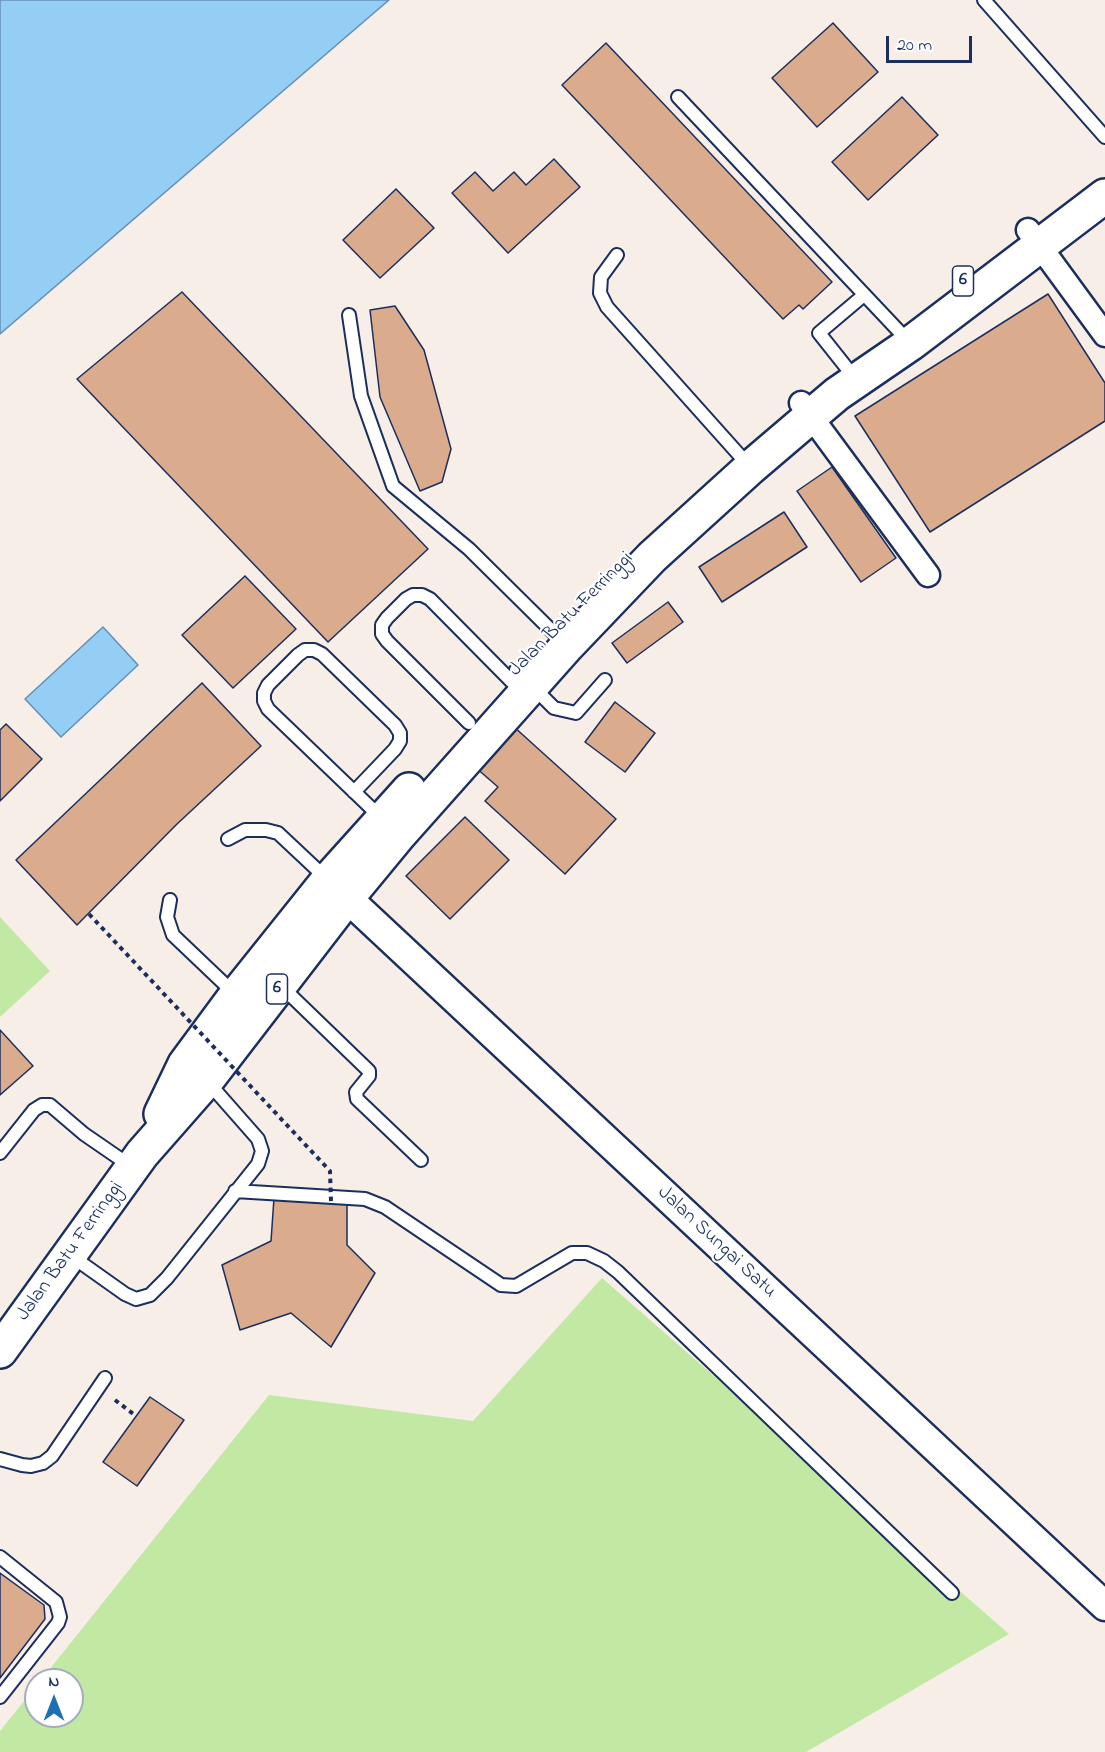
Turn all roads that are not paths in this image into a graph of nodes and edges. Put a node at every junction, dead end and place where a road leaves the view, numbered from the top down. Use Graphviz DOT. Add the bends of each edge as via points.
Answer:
graph roads {
  1 [pos="984,0"];
  2 [pos="678,97"];
  3 [pos="1105,137"];
  4 [pos="1105,174"];
  5 [pos="1105,196"];
  6 [pos="1034,237"];
  7 [pos="617,255"];
  8 [pos="864,295"];
  9 [pos="349,315"];
  10 [pos="1105,335"];
  11 [pos="904,337"];
  12 [pos="846,367"];
  13 [pos="806,409"];
  14 [pos="745,462"];
  15 [pos="928,575"];
  16 [pos="560,638"];
  17 [pos="605,680"];
  18 [pos="520,682"];
  19 [pos="469,723"];
  20 [pos="354,792"];
  21 [pos="383,819"];
  22 [pos="228,839"];
  23 [pos="337,889"];
  24 [pos="170,900"];
  25 [pos="280,985"];
  26 [pos="236,995"];
  27 [pos="207,1080"];
  28 [pos="0,1154"];
  29 [pos="137,1160"];
  30 [pos="420,1160"];
  31 [pos="235,1191"];
  32 [pos="70,1255"];
  33 [pos="0,1351"];
  34 [pos="105,1378"];
  35 [pos="0,1459"];
  36 [pos="0,1557"];
  37 [pos="952,1593"];
  38 [pos="1105,1606"];
  39 [pos="0,1697"];
  1 -- 3 [label="lane"];
  2 -- 8 [label="lane"];
  4 -- 6 [label="main road, Jalan Batu Ferringgi / 6"];
  5 -- 6 [label="main road, Jalan Batu Ferringgi / 6"];
  6 -- 10 [label="street"];
  6 -- 11 [label="main road, Jalan Batu Ferringgi / 6"];
  7 -- 14 [label="lane" via="601,277 600,293 607,307"];
  8 -- 11 [label="lane"];
  8 -- 12 [label="lane" via="819,333"];
  9 -- 16 [label="lane" via="361,396 393,486 469,549"];
  11 -- 12 [label="main road, Jalan Batu Ferringgi / 6"];
  11 -- 13 [label="main road, Jalan Batu Ferringgi / 6" via="837,394"];
  12 -- 13 [label="main road, Jalan Batu Ferringgi / 6" via="825,382"];
  13 -- 14 [label="main road, Jalan Batu Ferringgi / 6"];
  13 -- 15 [label="street"];
  14 -- 16 [label="main road, Jalan Batu Ferringgi / 6" via="647,551"];
  16 -- 18 [label="main road, Jalan Batu Ferringgi / 6"];
  17 -- 18 [label="lane" via="576,713 554,708"];
  18 -- 19 [label="main road, Jalan Batu Ferringgi / 6"];
  18 -- 19 [label="lane" via="430,599 413,595 406,599 382,625 382,634"];
  18 -- 23 [label="main road, Jalan Batu Ferringgi / 6" via="399,835"];
  19 -- 21 [label="main road, Jalan Batu Ferringgi / 6"];
  20 -- 20 [label="lane" via="264,701 268,685 305,650 322,654 400,733 395,749"];
  20 -- 21 [label="lane"];
  21 -- 23 [label="main road, Jalan Batu Ferringgi / 6"];
  22 -- 23 [label="lane" via="245,830 278,833"];
  23 -- 25 [label="main road, Jalan Batu Ferringgi / 6"];
  23 -- 26 [label="main road, Jalan Batu Ferringgi / 6"];
  23 -- 38 [label="street, Jalan Sungai Satu"];
  24 -- 26 [label="lane" via="167,917 173,935"];
  25 -- 27 [label="main road, Jalan Batu Ferringgi / 6"];
  25 -- 30 [label="lane" via="369,1071 356,1092 357,1099"];
  26 -- 29 [label="main road, Jalan Batu Ferringgi / 6" via="185,1064"];
  27 -- 29 [label="main road, Jalan Batu Ferringgi / 6"];
  27 -- 31 [label="lane" via="258,1139 262,1151 258,1164"];
  28 -- 29 [label="lane" via="34,1110 50,1106 84,1134"];
  29 -- 32 [label="main road, Jalan Batu Ferringgi / 6"];
  31 -- 32 [label="lane" via="150,1295 135,1299"];
  31 -- 37 [label="lane" via="365,1199 385,1207 501,1285 516,1286 572,1253 587,1253 604,1262"];
  32 -- 33 [label="main road, Jalan Batu Ferringgi / 6"];
  34 -- 35 [label="lane" via="52,1456 43,1463 22,1466"];
  36 -- 39 [label="lane" via="56,1602 60,1617"];
}
